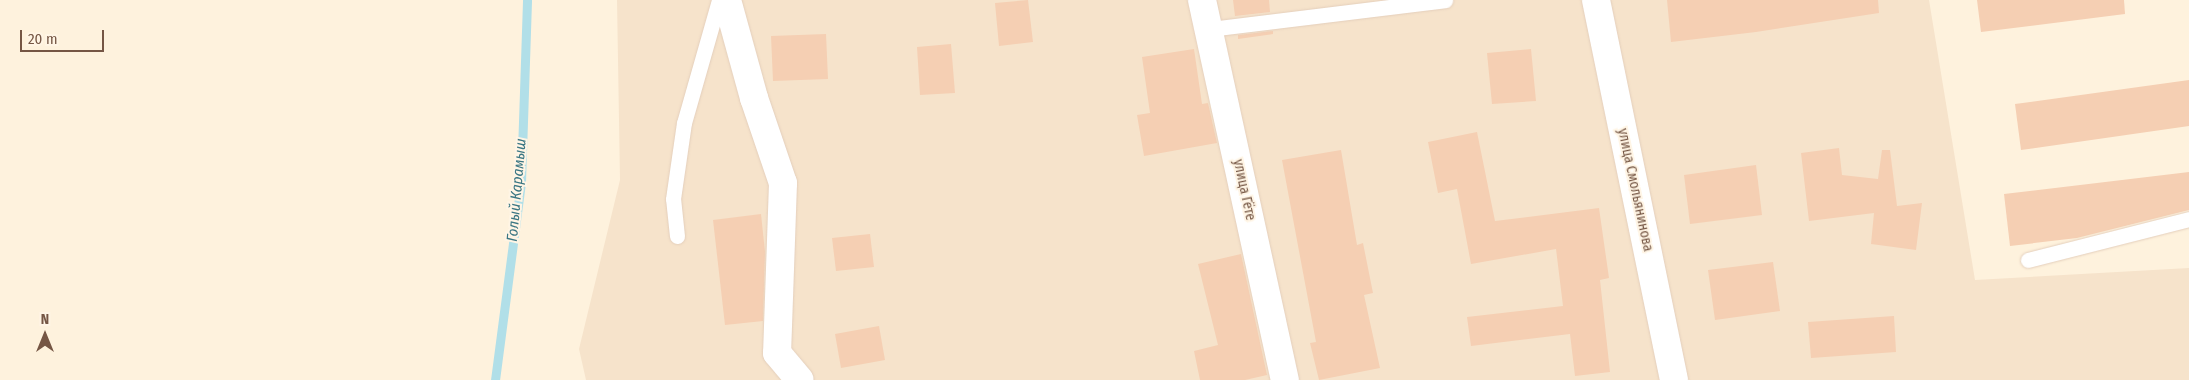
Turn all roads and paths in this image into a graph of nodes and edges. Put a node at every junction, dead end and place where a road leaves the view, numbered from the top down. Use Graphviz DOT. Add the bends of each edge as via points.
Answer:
graph roads {
  1 [pos="719,0"];
  2 [pos="727,0"];
  3 [pos="1202,0"];
  4 [pos="1445,0"];
  5 [pos="1596,0"];
  6 [pos="1210,29"];
  7 [pos="2189,219"];
  8 [pos="677,236"];
  9 [pos="2028,260"];
  10 [pos="800,380"];
  11 [pos="1285,380"];
  12 [pos="1674,380"];
  1 -- 8 [label="lane" via="684,123 673,199"];
  2 -- 10 [label="street" via="754,98 783,183 777,353"];
  3 -- 6 [label="street, улица Гёте"];
  4 -- 6 [label="lane"];
  5 -- 12 [label="street, улица Смольянинова"];
  6 -- 11 [label="street, улица Гёте"];
  7 -- 9 [label="lane"];
}
